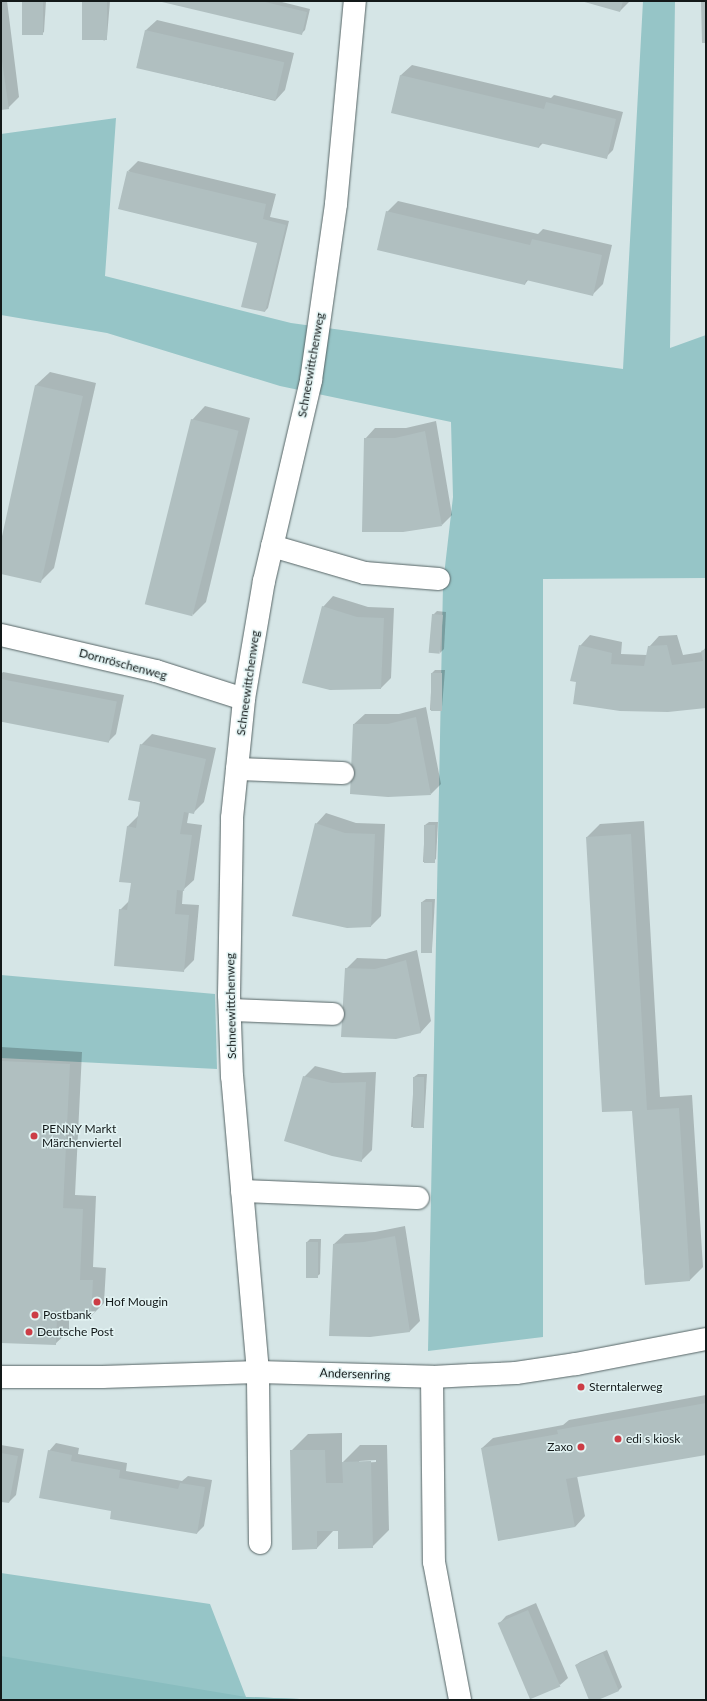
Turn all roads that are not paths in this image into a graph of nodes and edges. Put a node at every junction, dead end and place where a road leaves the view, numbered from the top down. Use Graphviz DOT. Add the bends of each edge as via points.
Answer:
graph roads {
  1 [pos="355,1"];
  2 [pos="272,546"];
  3 [pos="439,579"];
  4 [pos="1,634"];
  5 [pos="244,699"];
  6 [pos="237,769"];
  7 [pos="343,773"];
  8 [pos="230,1010"];
  9 [pos="333,1014"];
  10 [pos="242,1191"];
  11 [pos="418,1198"];
  12 [pos="706,1339"];
  13 [pos="258,1372"];
  14 [pos="1,1377"];
  15 [pos="432,1377"];
  16 [pos="260,1543"];
  17 [pos="460,1700"];
  1 -- 2 [label="street, Schneewittchenweg" via="336,204 311,380"];
  2 -- 3 [label="street" via="365,573"];
  2 -- 5 [label="street, Schneewittchenweg"];
  4 -- 5 [label="street, Dornröschenweg" via="156,671"];
  5 -- 6 [label="street, Schneewittchenweg"];
  6 -- 7 [label="street"];
  6 -- 8 [label="street, Schneewittchenweg" via="232,818"];
  8 -- 9 [label="street"];
  8 -- 10 [label="street, Schneewittchenweg" via="232,1077"];
  10 -- 11 [label="street"];
  10 -- 13 [label="street, Schneewittchenweg"];
  12 -- 15 [label="street, Andersenring" via="584,1363 516,1373"];
  13 -- 14 [label="street, Andersenring"];
  13 -- 15 [label="street, Andersenring"];
  13 -- 16 [label="street, Schneewittchenweg"];
  15 -- 17 [label="street" via="434,1562"];
}
